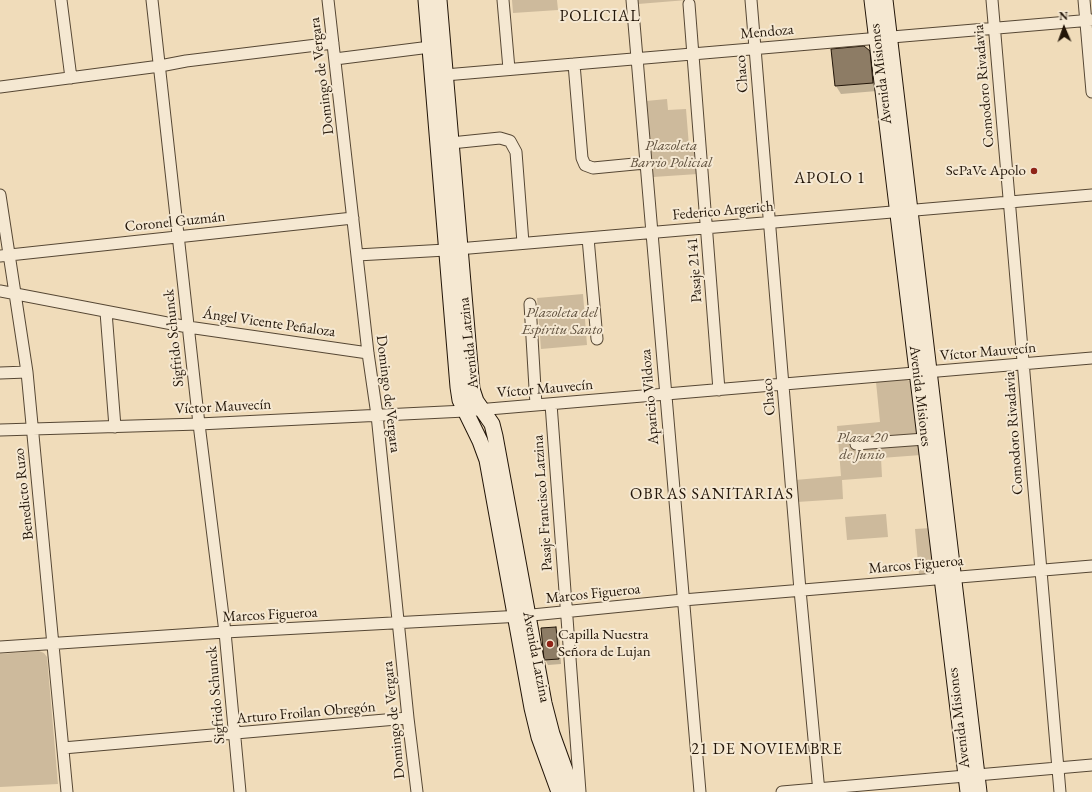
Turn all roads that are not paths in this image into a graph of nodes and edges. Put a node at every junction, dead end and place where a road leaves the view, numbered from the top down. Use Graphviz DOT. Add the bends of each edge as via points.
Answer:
graph roads {
  1 [pos="61,0"];
  2 [pos="152,0"];
  3 [pos="328,0"];
  4 [pos="426,0"];
  5 [pos="439,0"];
  6 [pos="503,0"];
  7 [pos="632,0"];
  8 [pos="751,0"];
  9 [pos="872,0"];
  10 [pos="885,0"];
  11 [pos="992,0"];
  12 [pos="1084,0"];
  13 [pos="689,4"];
  14 [pos="1089,20"];
  15 [pos="994,28"];
  16 [pos="883,37"];
  17 [pos="333,43"];
  18 [pos="437,47"];
  19 [pos="755,48"];
  20 [pos="693,53"];
  21 [pos="637,58"];
  22 [pos="335,59"];
  23 [pos="574,64"];
  24 [pos="160,66"];
  25 [pos="509,69"];
  26 [pos="445,75"];
  27 [pos="71,78"];
  28 [pos="0,87"];
  29 [pos="1092,92"];
  30 [pos="451,143"];
  31 [pos="645,163"];
  32 [pos="0,195"];
  33 [pos="1092,195"];
  34 [pos="1009,202"];
  35 [pos="904,212"];
  36 [pos="353,218"];
  37 [pos="769,222"];
  38 [pos="707,228"];
  39 [pos="651,232"];
  40 [pos="179,237"];
  41 [pos="588,238"];
  42 [pos="523,243"];
  43 [pos="453,249"];
  44 [pos="357,255"];
  45 [pos="4,256"];
  46 [pos="0,291"];
  47 [pos="15,293"];
  48 [pos="530,304"];
  49 [pos="106,312"];
  50 [pos="188,327"];
  51 [pos="597,339"];
  52 [pos="368,353"];
  53 [pos="1092,358"];
  54 [pos="1024,364"];
  55 [pos="27,372"];
  56 [pos="923,372"];
  57 [pos="0,373"];
  58 [pos="783,384"];
  59 [pos="719,390"];
  60 [pos="665,394"];
  61 [pos="551,404"];
  62 [pos="536,405"];
  63 [pos="483,410"];
  64 [pos="465,411"];
  65 [pos="377,415"];
  66 [pos="199,424"];
  67 [pos="115,427"];
  68 [pos="33,429"];
  69 [pos="0,430"];
  70 [pos="925,439"];
  71 [pos="856,444"];
  72 [pos="1092,566"];
  73 [pos="1040,570"];
  74 [pos="948,578"];
  75 [pos="800,590"];
  76 [pos="683,600"];
  77 [pos="566,611"];
  78 [pos="522,616"];
  79 [pos="399,623"];
  80 [pos="225,632"];
  81 [pos="54,643"];
  82 [pos="0,647"];
  83 [pos="408,718"];
  84 [pos="234,734"];
  85 [pos="63,748"];
  86 [pos="1092,765"];
  87 [pos="1058,768"];
  88 [pos="972,776"];
  89 [pos="819,791"];
  90 [pos="67,792"];
  91 [pos="240,792"];
  92 [pos="417,792"];
  93 [pos="559,792"];
  94 [pos="573,792"];
  95 [pos="580,792"];
  96 [pos="700,792"];
  97 [pos="782,792"];
  98 [pos="968,792"];
  99 [pos="980,792"];
  100 [pos="1060,792"];
  1 -- 27 [label="street"];
  2 -- 24 [label="street, Sigfrido Schunck"];
  3 -- 17 [label="street, Domingo de Vergara"];
  4 -- 18 [label="street, Avenida Latzina"];
  5 -- 18 [label="street, Avenida Latzina"];
  6 -- 25 [label="street"];
  7 -- 21 [label="street, Aparicio Vildoza"];
  8 -- 19 [label="street, Chaco"];
  9 -- 16 [label="street, Avenida Misiones"];
  10 -- 16 [label="street, Avenida Misiones"];
  11 -- 15 [label="street, Comodoro Rivadavia"];
  12 -- 14 [label="street"];
  13 -- 20 [label="street, Pasaje 2141"];
  14 -- 15 [label="street, Mendoza"];
  14 -- 29 [label="street"];
  15 -- 16 [label="street, Mendoza"];
  15 -- 34 [label="street, Comodoro Rivadavia"];
  16 -- 19 [label="street, Mendoza"];
  16 -- 35 [label="street, Avenida Misiones"];
  17 -- 22 [label="street, Domingo de Vergara"];
  17 -- 24 [label="street"];
  18 -- 22 [label="street"];
  18 -- 26 [label="street, Avenida Latzina"];
  18 -- 43 [label="street, Avenida Latzina"];
  19 -- 20 [label="street, Mendoza"];
  19 -- 37 [label="street, Chaco"];
  20 -- 21 [label="street, Mendoza"];
  20 -- 38 [label="street, Pasaje 2141"];
  21 -- 23 [label="street, Mendoza"];
  21 -- 31 [label="street, Aparicio Vildoza"];
  22 -- 36 [label="street, Domingo de Vergara"];
  23 -- 25 [label="street, Mendoza"];
  23 -- 31 [label="street" via="582,158 585,165 593,168"];
  24 -- 27 [label="street"];
  24 -- 40 [label="street, Sigfrido Schunck"];
  25 -- 26 [label="street, Mendoza"];
  26 -- 30 [label="street, Avenida Latzina"];
  27 -- 28 [label="street"];
  30 -- 42 [label="street" via="500,138 510,141 516,152"];
  30 -- 43 [label="street, Avenida Latzina"];
  31 -- 39 [label="street, Aparicio Vildoza"];
  32 -- 45 [label="street, Benedicto Ruzo"];
  33 -- 34 [label="street, Federico Argerich"];
  34 -- 35 [label="street, Federico Argerich"];
  34 -- 54 [label="street, Comodoro Rivadavia"];
  35 -- 37 [label="street, Federico Argerich"];
  35 -- 56 [label="street, Avenida Misiones"];
  36 -- 40 [label="street, Coronel Guzmán"];
  36 -- 44 [label="street, Domingo de Vergara"];
  37 -- 38 [label="street, Federico Argerich"];
  37 -- 58 [label="street, Chaco"];
  38 -- 39 [label="street, Federico Argerich"];
  38 -- 59 [label="street, Pasaje 2141"];
  39 -- 41 [label="street, Federico Argerich"];
  39 -- 60 [label="street, Aparicio Vildoza"];
  40 -- 45 [label="street, Coronel Guzmán"];
  40 -- 50 [label="street, Sigfrido Schunck"];
  41 -- 42 [label="street, Federico Argerich"];
  41 -- 51 [label="street"];
  42 -- 43 [label="street, Federico Argerich"];
  43 -- 44 [label="street, Federico Argerich"];
  43 -- 63 [label="street, Avenida Latzina" via="472,389 476,401"];
  43 -- 64 [label="street, Avenida Latzina" via="458,387"];
  44 -- 52 [label="street, Domingo de Vergara"];
  45 -- 47 [label="street, Benedicto Ruzo"];
  46 -- 47 [label="street, Ángel Vicente Peñaloza"];
  47 -- 49 [label="street, Ángel Vicente Peñaloza"];
  47 -- 55 [label="street, Benedicto Ruzo"];
  48 -- 62 [label="street"];
  49 -- 50 [label="street, Ángel Vicente Peñaloza"];
  49 -- 67 [label="street"];
  50 -- 52 [label="street, Ángel Vicente Peñaloza"];
  50 -- 66 [label="street, Sigfrido Schunck"];
  52 -- 65 [label="street, Domingo de Vergara"];
  53 -- 54 [label="street, Víctor Mauvecín"];
  54 -- 56 [label="street, Víctor Mauvecín"];
  54 -- 73 [label="street, Comodoro Rivadavia"];
  55 -- 57 [label="street"];
  55 -- 68 [label="street, Benedicto Ruzo"];
  56 -- 58 [label="street, Víctor Mauvecín"];
  56 -- 70 [label="street, Avenida Misiones"];
  56 -- 74 [label="street, Avenida Misiones"];
  58 -- 59 [label="street, Víctor Mauvecín"];
  58 -- 75 [label="street, Chaco"];
  59 -- 60 [label="street, Víctor Mauvecín"];
  60 -- 61 [label="street, Víctor Mauvecín"];
  60 -- 76 [label="street, Aparicio Vildoza"];
  61 -- 62 [label="street, Víctor Mauvecín"];
  61 -- 77 [label="street, Pasaje Francisco Latzina"];
  62 -- 63 [label="street, Víctor Mauvecín"];
  63 -- 64 [label="street, Víctor Mauvecín"];
  63 -- 78 [label="street, Avenida Latzina" via="496,436"];
  64 -- 65 [label="street, Víctor Mauvecín"];
  64 -- 78 [label="street, Avenida Latzina" via="487,460"];
  65 -- 66 [label="street, Víctor Mauvecín"];
  65 -- 79 [label="street, Domingo de Vergara"];
  66 -- 67 [label="street, Víctor Mauvecín"];
  66 -- 80 [label="street, Sigfrido Schunck"];
  67 -- 68 [label="street, Víctor Mauvecín"];
  68 -- 69 [label="street, Víctor Mauvecín"];
  68 -- 81 [label="street, Benedicto Ruzo"];
  70 -- 71 [label="street"];
  70 -- 74 [label="street, Avenida Misiones"];
  72 -- 73 [label="street, Marcos Figueroa"];
  73 -- 74 [label="street, Marcos Figueroa"];
  73 -- 87 [label="street, Comodoro Rivadavia"];
  74 -- 75 [label="street, Marcos Figueroa"];
  74 -- 88 [label="street, Avenida Misiones"];
  75 -- 76 [label="street, Marcos Figueroa"];
  75 -- 89 [label="street, Chaco"];
  76 -- 77 [label="street, Marcos Figueroa"];
  76 -- 96 [label="street, Aparicio Vildoza"];
  77 -- 78 [label="street, Marcos Figueroa"];
  77 -- 95 [label="street, Pasaje Francisco Latzina"];
  78 -- 79 [label="street, Marcos Figueroa"];
  78 -- 93 [label="street, Avenida Latzina" via="532,708"];
  78 -- 94 [label="street, Avenida Latzina" via="552,734"];
  79 -- 80 [label="street, Marcos Figueroa"];
  79 -- 83 [label="street, Domingo de Vergara"];
  80 -- 81 [label="street, Marcos Figueroa"];
  80 -- 84 [label="street, Sigfrido Schunck"];
  81 -- 82 [label="street, Marcos Figueroa"];
  81 -- 85 [label="street, Benedicto Ruzo"];
  83 -- 84 [label="street, Arturo Froilan Obregón"];
  83 -- 92 [label="street, Domingo de Vergara"];
  84 -- 85 [label="street, Arturo Froilan Obregón"];
  84 -- 91 [label="street, Sigfrido Schunck"];
  85 -- 90 [label="street, Benedicto Ruzo"];
  86 -- 87 [label="street"];
  87 -- 88 [label="street"];
  87 -- 100 [label="street, Comodoro Rivadavia"];
  88 -- 89 [label="street"];
  88 -- 98 [label="street, Avenida Misiones"];
  88 -- 99 [label="street, Avenida Misiones"];
  89 -- 97 [label="street"];
}
